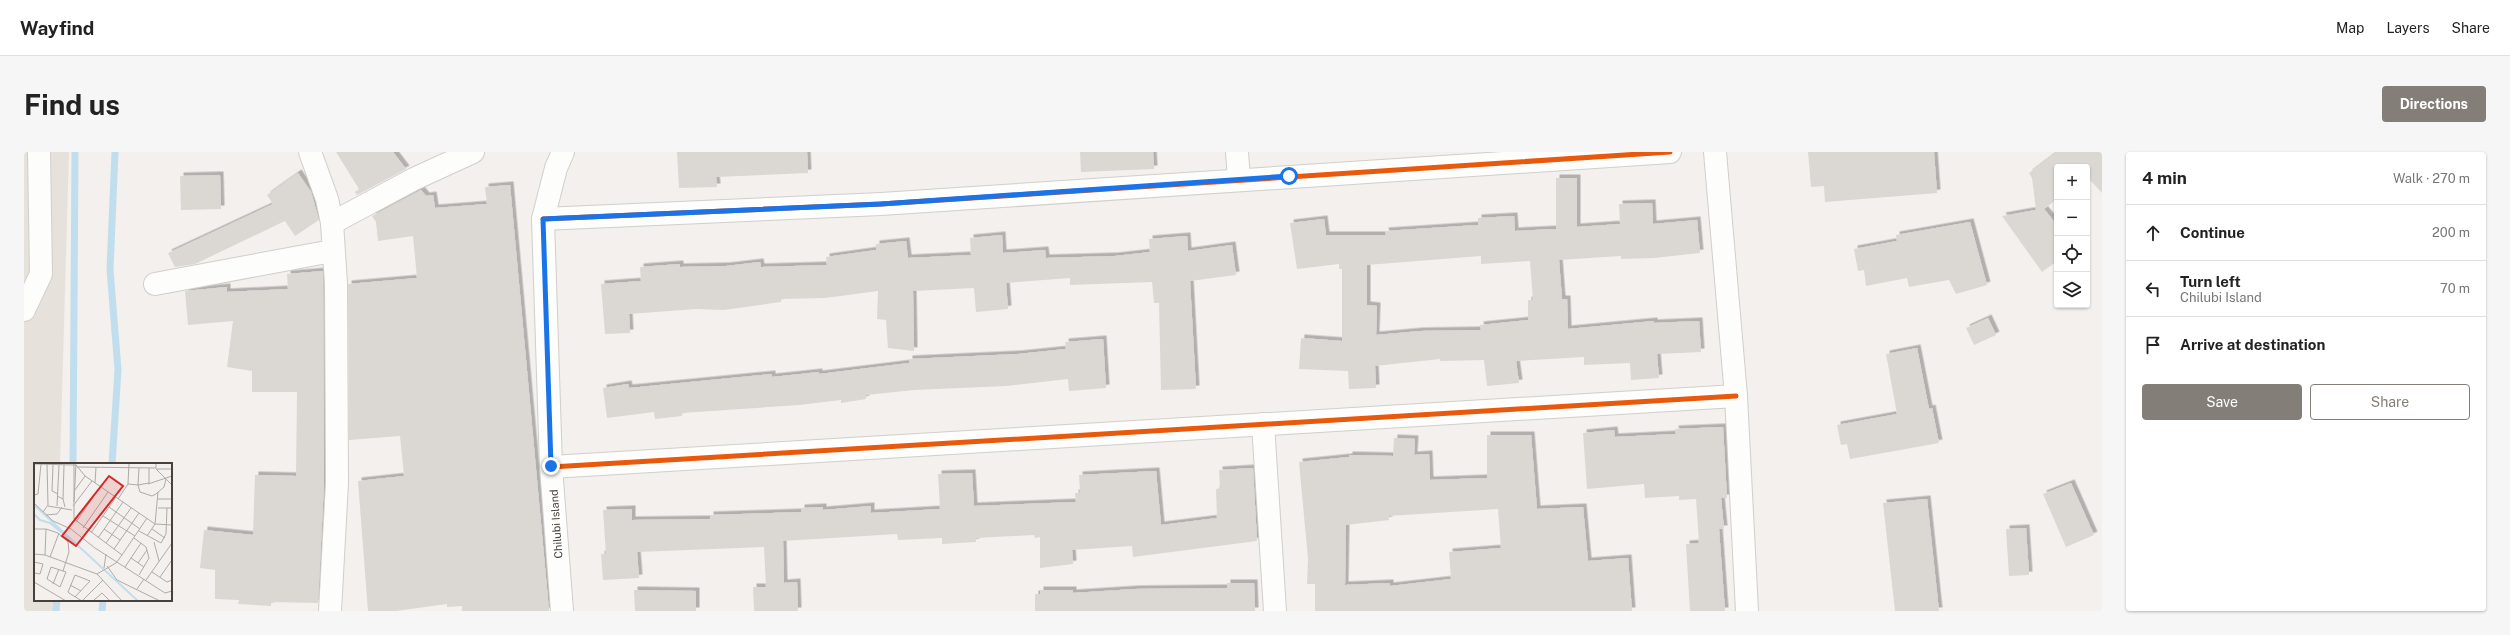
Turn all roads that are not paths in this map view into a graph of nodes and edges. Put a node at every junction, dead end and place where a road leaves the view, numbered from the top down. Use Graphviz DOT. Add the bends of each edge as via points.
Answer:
graph roads {
  1 [pos="39,152"];
  2 [pos="310,152"];
  3 [pos="473,152"];
  4 [pos="563,152"];
  5 [pos="1237,152"];
  6 [pos="1670,152"];
  7 [pos="1714,152"];
  8 [pos="1239,180"];
  9 [pos="543,219"];
  10 [pos="332,223"];
  11 [pos="332,251"];
  12 [pos="155,284"];
  13 [pos="24,310"];
  14 [pos="1736,396"];
  15 [pos="1263,424"];
  16 [pos="551,466"];
  17 [pos="330,611"];
  18 [pos="562,611"];
  19 [pos="1275,611"];
  20 [pos="1747,611"];
  1 -- 13 [label="street" via="41,274"];
  2 -- 10 [label="street" via="327,199"];
  3 -- 10 [label="street" via="414,179"];
  4 -- 9 [label="street, Chilubi Island" via="556,168"];
  5 -- 8 [label="street"];
  6 -- 8 [label="street"];
  7 -- 14 [label="street"];
  8 -- 9 [label="street" via="881,204"];
  9 -- 16 [label="street, Chilubi Island"];
  10 -- 11 [label="street"];
  11 -- 12 [label="street"];
  11 -- 17 [label="street" via="336,283 337,483"];
  14 -- 15 [label="street"];
  14 -- 20 [label="street"];
  15 -- 16 [label="street"];
  15 -- 19 [label="street"];
  16 -- 18 [label="street, Chilubi Island"];
}
